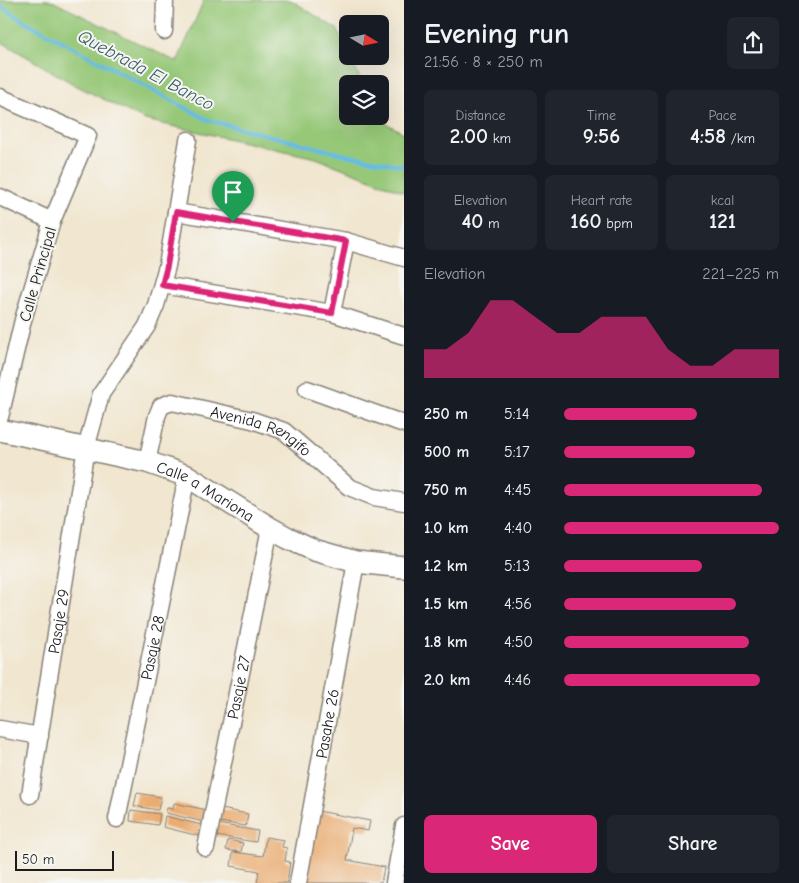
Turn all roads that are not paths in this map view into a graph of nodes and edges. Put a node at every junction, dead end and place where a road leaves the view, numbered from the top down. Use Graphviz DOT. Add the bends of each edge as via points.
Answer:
graph roads {
  1 [pos="164,0"];
  2 [pos="164,31"];
  3 [pos="0,97"];
  4 [pos="188,140"];
  5 [pos="0,197"];
  6 [pos="176,212"];
  7 [pos="52,221"];
  8 [pos="346,241"];
  9 [pos="404,258"];
  10 [pos="162,285"];
  11 [pos="332,313"];
  12 [pos="404,336"];
  13 [pos="307,389"];
  14 [pos="0,417"];
  15 [pos="404,424"];
  16 [pos="0,430"];
  17 [pos="86,448"];
  18 [pos="147,462"];
  19 [pos="187,476"];
  20 [pos="404,502"];
  21 [pos="270,528"];
  22 [pos="356,562"];
  23 [pos="404,567"];
  24 [pos="0,729"];
  25 [pos="40,736"];
  26 [pos="30,795"];
  27 [pos="117,819"];
  28 [pos="404,826"];
  29 [pos="206,848"];
  30 [pos="298,883"];
  31 [pos="394,883"];
  1 -- 2 [label="street"];
  3 -- 7 [label="street, Calle Principal" via="88,136"];
  4 -- 6 [label="street, Pasaje 29"];
  5 -- 7 [label="street"];
  6 -- 8 [label="street"];
  6 -- 10 [label="street, Pasaje 29"];
  7 -- 14 [label="street, Calle Principal" via="23,320"];
  8 -- 9 [label="street"];
  8 -- 11 [label="street"];
  10 -- 11 [label="street"];
  10 -- 17 [label="street, Pasaje 29" via="148,326 101,394"];
  11 -- 12 [label="street"];
  13 -- 15 [label="street"];
  16 -- 17 [label="main road, Calle a Mariona"];
  17 -- 18 [label="main road, Calle a Mariona"];
  17 -- 25 [label="street, Pasaje 29"];
  18 -- 19 [label="main road, Calle a Mariona"];
  18 -- 20 [label="street, Avenida Rengifo" via="156,416 161,406 172,402 252,420 284,432 350,487 374,497"];
  19 -- 21 [label="main road, Calle a Mariona"];
  19 -- 27 [label="street, Pasaje 28"];
  21 -- 22 [label="main road, Calle a Mariona" via="314,550"];
  21 -- 29 [label="street, Pasaje 27"];
  22 -- 23 [label="main road, Calle a Mariona"];
  22 -- 30 [label="street, Pasahe 26"];
  24 -- 25 [label="street"];
  25 -- 26 [label="street, Pasaje 29"];
  28 -- 31 [label="street"];
}
